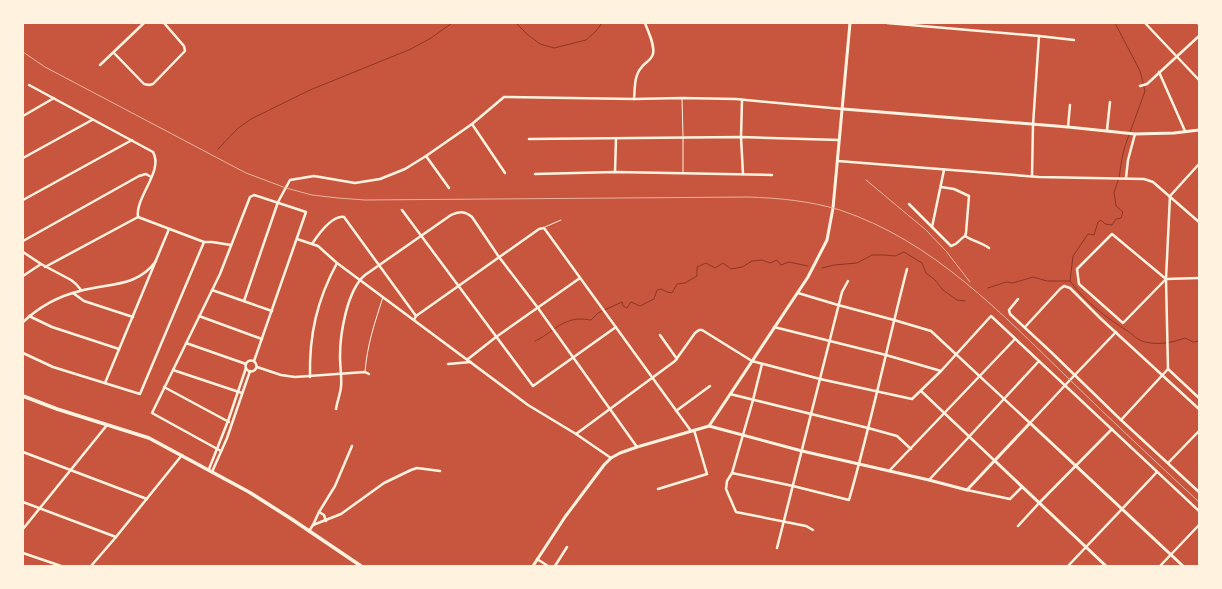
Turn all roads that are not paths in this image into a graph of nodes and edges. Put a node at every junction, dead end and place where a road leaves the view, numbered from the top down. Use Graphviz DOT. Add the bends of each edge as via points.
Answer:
graph roads {
  1 [pos="144,23"];
  2 [pos="164,23"];
  3 [pos="645,23"];
  4 [pos="850,23"];
  5 [pos="887,23"];
  6 [pos="1145,23"];
  7 [pos="1039,36"];
  8 [pos="1199,36"];
  9 [pos="1074,40"];
  10 [pos="114,53"];
  11 [pos="1177,57"];
  12 [pos="100,65"];
  13 [pos="1159,72"];
  14 [pos="1199,80"];
  15 [pos="29,85"];
  16 [pos="1140,86"];
  17 [pos="54,98"];
  18 [pos="682,98"];
  19 [pos="634,99"];
  20 [pos="742,100"];
  21 [pos="1110,102"];
  22 [pos="1070,105"];
  23 [pos="843,109"];
  24 [pos="23,116"];
  25 [pos="93,120"];
  26 [pos="472,124"];
  27 [pos="1034,125"];
  28 [pos="1068,127"];
  29 [pos="1107,130"];
  30 [pos="1199,130"];
  31 [pos="1185,131"];
  32 [pos="1134,134"];
  33 [pos="683,137"];
  34 [pos="741,137"];
  35 [pos="529,139"];
  36 [pos="616,139"];
  37 [pos="132,140"];
  38 [pos="840,140"];
  39 [pos="426,156"];
  40 [pos="23,158"];
  41 [pos="838,161"];
  42 [pos="1199,164"];
  43 [pos="944,170"];
  44 [pos="615,172"];
  45 [pos="683,172"];
  46 [pos="505,173"];
  47 [pos="535,174"];
  48 [pos="743,174"];
  49 [pos="772,175"];
  50 [pos="1032,176"];
  51 [pos="151,178"];
  52 [pos="1126,178"];
  53 [pos="941,187"];
  54 [pos="449,188"];
  55 [pos="1170,196"];
  56 [pos="23,200"];
  57 [pos="278,202"];
  58 [pos="909,204"];
  59 [pos="402,210"];
  60 [pos="138,217"];
  61 [pos="561,220"];
  62 [pos="1199,222"];
  63 [pos="932,227"];
  64 [pos="543,228"];
  65 [pos="169,229"];
  66 [pos="421,236"];
  67 [pos="965,236"];
  68 [pos="297,239"];
  69 [pos="23,241"];
  70 [pos="204,242"];
  71 [pos="312,244"];
  72 [pos="231,245"];
  73 [pos="989,248"];
  74 [pos="23,252"];
  75 [pos="159,255"];
  76 [pos="500,257"];
  77 [pos="337,263"];
  78 [pos="41,264"];
  79 [pos="380,265"];
  80 [pos="45,267"];
  81 [pos="907,269"];
  82 [pos="23,276"];
  83 [pos="580,278"];
  84 [pos="1199,278"];
  85 [pos="1166,279"];
  86 [pos="360,280"];
  87 [pos="848,282"];
  88 [pos="458,286"];
  89 [pos="81,290"];
  90 [pos="212,290"];
  91 [pos="73,293"];
  92 [pos="798,293"];
  93 [pos="383,297"];
  94 [pos="1018,299"];
  95 [pos="244,301"];
  96 [pos="838,305"];
  97 [pos="538,308"];
  98 [pos="272,311"];
  99 [pos="29,316"];
  100 [pos="199,316"];
  101 [pos="416,316"];
  102 [pos="133,317"];
  103 [pos="414,320"];
  104 [pos="894,320"];
  105 [pos="23,322"];
  106 [pos="616,327"];
  107 [pos="774,327"];
  108 [pos="1025,327"];
  109 [pos="1116,332"];
  110 [pos="660,335"];
  111 [pos="496,337"];
  112 [pos="262,338"];
  113 [pos="1015,339"];
  114 [pos="829,340"];
  115 [pos="186,343"];
  116 [pos="119,349"];
  117 [pos="23,353"];
  118 [pos="956,354"];
  119 [pos="886,355"];
  120 [pos="573,358"];
  121 [pos="468,359"];
  122 [pos="677,359"];
  123 [pos="254,361"];
  124 [pos="752,361"];
  125 [pos="1038,361"];
  126 [pos="472,362"];
  127 [pos="448,364"];
  128 [pos="762,364"];
  129 [pos="246,366"];
  130 [pos="256,367"];
  131 [pos="1168,369"];
  132 [pos="173,370"];
  133 [pos="250,371"];
  134 [pos="941,371"];
  135 [pos="365,372"];
  136 [pos="340,374"];
  137 [pos="369,374"];
  138 [pos="1074,375"];
  139 [pos="1162,375"];
  140 [pos="980,376"];
  141 [pos="310,377"];
  142 [pos="653,378"];
  143 [pos="820,379"];
  144 [pos="105,383"];
  145 [pos="710,386"];
  146 [pos="1065,386"];
  147 [pos="164,387"];
  148 [pos="921,391"];
  149 [pos="238,392"];
  150 [pos="878,392"];
  151 [pos="242,393"];
  152 [pos="730,394"];
  153 [pos="23,396"];
  154 [pos="1199,398"];
  155 [pos="1004,399"];
  156 [pos="753,400"];
  157 [pos="336,409"];
  158 [pos="610,409"];
  159 [pos="1199,409"];
  160 [pos="676,411"];
  161 [pos="811,413"];
  162 [pos="945,413"];
  163 [pos="1121,420"];
  164 [pos="228,421"];
  165 [pos="232,423"];
  166 [pos="1030,423"];
  167 [pos="108,424"];
  168 [pos="709,426"];
  169 [pos="868,428"];
  170 [pos="1112,429"];
  171 [pos="692,431"];
  172 [pos="1199,431"];
  173 [pos="576,434"];
  174 [pos="743,435"];
  175 [pos="969,436"];
  176 [pos="352,446"];
  177 [pos="637,447"];
  178 [pos="217,448"];
  179 [pos="911,449"];
  180 [pos="221,451"];
  181 [pos="802,451"];
  182 [pos="23,452"];
  183 [pos="182,455"];
  184 [pos="611,458"];
  185 [pos="995,461"];
  186 [pos="1168,463"];
  187 [pos="860,464"];
  188 [pos="1075,466"];
  189 [pos="211,470"];
  190 [pos="71,471"];
  191 [pos="440,471"];
  192 [pos="890,472"];
  193 [pos="1157,472"];
  194 [pos="732,473"];
  195 [pos="929,480"];
  196 [pos="793,486"];
  197 [pos="1022,487"];
  198 [pos="658,489"];
  199 [pos="967,490"];
  200 [pos="1199,492"];
  201 [pos="146,500"];
  202 [pos="23,502"];
  203 [pos="1040,502"];
  204 [pos="40,508"];
  205 [pos="1122,509"];
  206 [pos="1199,511"];
  207 [pos="319,512"];
  208 [pos="326,521"];
  209 [pos="784,521"];
  210 [pos="313,525"];
  211 [pos="1199,525"];
  212 [pos="1018,526"];
  213 [pos="23,529"];
  214 [pos="813,530"];
  215 [pos="309,531"];
  216 [pos="116,537"];
  217 [pos="567,547"];
  218 [pos="1086,547"];
  219 [pos="777,548"];
  220 [pos="23,552"];
  221 [pos="1170,555"];
  222 [pos="537,559"];
  223 [pos="61,566"];
  224 [pos="91,566"];
  225 [pos="362,566"];
  226 [pos="533,566"];
  227 [pos="548,566"];
  228 [pos="555,566"];
  229 [pos="1068,566"];
  230 [pos="1106,566"];
  231 [pos="1160,566"];
  232 [pos="1182,566"];
  1 -- 10 [label="street"];
  2 -- 10 [label="street" via="184,46 185,51 153,84 144,84"];
  3 -- 19 [label="street" via="653,55 637,74"];
  4 -- 23 [label="street"];
  5 -- 7 [label="street"];
  6 -- 11 [label="street"];
  7 -- 9 [label="street"];
  7 -- 27 [label="street"];
  8 -- 11 [label="street"];
  10 -- 12 [label="street"];
  11 -- 13 [label="street"];
  11 -- 14 [label="street"];
  13 -- 16 [label="street" via="1147,84"];
  13 -- 31 [label="street"];
  15 -- 17 [label="street"];
  17 -- 24 [label="street"];
  17 -- 25 [label="street"];
  18 -- 19 [label="street"];
  18 -- 20 [label="street"];
  18 -- 33 [label="lane"];
  19 -- 26 [label="street" via="504,97"];
  20 -- 23 [label="street"];
  20 -- 34 [label="street"];
  21 -- 29 [label="street"];
  22 -- 28 [label="street"];
  23 -- 27 [label="street"];
  23 -- 38 [label="street"];
  25 -- 37 [label="street"];
  25 -- 40 [label="street"];
  26 -- 39 [label="street"];
  26 -- 46 [label="street"];
  27 -- 28 [label="street"];
  27 -- 50 [label="street"];
  28 -- 29 [label="street"];
  29 -- 32 [label="street"];
  30 -- 31 [label="street"];
  31 -- 32 [label="street"];
  32 -- 52 [label="street"];
  33 -- 34 [label="street"];
  33 -- 36 [label="street"];
  33 -- 45 [label="lane"];
  34 -- 38 [label="street"];
  34 -- 48 [label="street"];
  35 -- 36 [label="street"];
  36 -- 44 [label="street"];
  37 -- 51 [label="street" via="152,150 156,156"];
  37 -- 56 [label="street"];
  38 -- 41 [label="street"];
  39 -- 54 [label="street"];
  39 -- 57 [label="street" via="405,169 380,179 355,183 314,176 290,180"];
  41 -- 43 [label="street"];
  41 -- 92 [label="street" via="827,240"];
  42 -- 55 [label="street"];
  43 -- 50 [label="street"];
  43 -- 53 [label="street"];
  44 -- 45 [label="street"];
  44 -- 47 [label="street"];
  45 -- 48 [label="street"];
  48 -- 49 [label="street"];
  50 -- 52 [label="street"];
  51 -- 60 [label="street" via="138,207"];
  51 -- 69 [label="street" via="146,174 139,176"];
  52 -- 55 [label="street" via="1153,182"];
  53 -- 63 [label="street"];
  53 -- 67 [label="street" via="954,189 969,196"];
  55 -- 62 [label="street"];
  55 -- 85 [label="street"];
  57 -- 68 [label="street" via="306,212"];
  57 -- 72 [label="street" via="252,195"];
  57 -- 95 [label="street"];
  58 -- 63 [label="street"];
  59 -- 66 [label="street"];
  60 -- 65 [label="street"];
  60 -- 80 [label="street"];
  61 -- 64 [label="lane"];
  63 -- 67 [label="street" via="951,246"];
  64 -- 76 [label="street"];
  64 -- 83 [label="street"];
  65 -- 70 [label="street"];
  65 -- 75 [label="street"];
  66 -- 76 [label="street" via="451,215 464,212 472,217"];
  66 -- 79 [label="street"];
  66 -- 88 [label="street"];
  67 -- 73 [label="street"];
  68 -- 71 [label="street"];
  68 -- 98 [label="street"];
  70 -- 72 [label="street"];
  70 -- 144 [label="street" via="140,394"];
  71 -- 77 [label="street" via="321,248"];
  71 -- 79 [label="street" via="320,231 340,217 345,219"];
  72 -- 90 [label="street"];
  74 -- 78 [label="street"];
  75 -- 89 [label="street" via="147,270 132,280"];
  75 -- 102 [label="street"];
  76 -- 88 [label="street"];
  76 -- 97 [label="street"];
  77 -- 86 [label="street"];
  77 -- 141 [label="street" via="324,289 313,326"];
  78 -- 80 [label="street"];
  78 -- 82 [label="street"];
  79 -- 86 [label="street"];
  79 -- 101 [label="street"];
  80 -- 89 [label="street" via="71,280"];
  81 -- 104 [label="street"];
  83 -- 97 [label="street"];
  83 -- 106 [label="street"];
  84 -- 85 [label="street"];
  85 -- 85 [label="street" via="1112,234 1077,269 1079,284 1123,323"];
  85 -- 131 [label="street"];
  86 -- 93 [label="street"];
  86 -- 136 [label="street" via="350,300 342,328"];
  87 -- 96 [label="street"];
  88 -- 101 [label="street"];
  88 -- 111 [label="street"];
  89 -- 91 [label="street"];
  90 -- 95 [label="street"];
  90 -- 100 [label="street"];
  91 -- 99 [label="street"];
  91 -- 102 [label="street" via="84,301"];
  92 -- 96 [label="street"];
  92 -- 107 [label="street"];
  93 -- 103 [label="street"];
  93 -- 135 [label="lane" via="366,355"];
  94 -- 108 [label="street" via="1009,310 1010,314"];
  95 -- 98 [label="street"];
  96 -- 104 [label="street"];
  96 -- 114 [label="street"];
  97 -- 111 [label="street"];
  97 -- 120 [label="street"];
  98 -- 112 [label="street"];
  99 -- 105 [label="street"];
  99 -- 116 [label="street" via="52,327"];
  100 -- 112 [label="street"];
  100 -- 115 [label="street"];
  101 -- 103 [label="street"];
  102 -- 116 [label="street"];
  103 -- 121 [label="street"];
  104 -- 118 [label="street" via="931,331"];
  104 -- 119 [label="street"];
  106 -- 120 [label="street"];
  106 -- 142 [label="street"];
  107 -- 114 [label="street"];
  107 -- 124 [label="street"];
  108 -- 109 [label="street" via="1064,286 1070,288"];
  108 -- 138 [label="street"];
  109 -- 138 [label="street"];
  109 -- 139 [label="street"];
  110 -- 122 [label="street"];
  111 -- 120 [label="street" via="533,386"];
  111 -- 121 [label="street"];
  112 -- 123 [label="street"];
  113 -- 118 [label="street" via="991,316"];
  113 -- 125 [label="street"];
  113 -- 140 [label="street"];
  114 -- 119 [label="street"];
  114 -- 143 [label="street"];
  115 -- 129 [label="street"];
  115 -- 132 [label="street"];
  116 -- 144 [label="street"];
  117 -- 144 [label="street" via="54,367"];
  118 -- 134 [label="street"];
  118 -- 140 [label="street"];
  119 -- 134 [label="street"];
  119 -- 150 [label="street"];
  120 -- 158 [label="street"];
  121 -- 126 [label="street"];
  122 -- 124 [label="street" via="695,333 702,330"];
  122 -- 142 [label="street"];
  123 -- 129 [label="street" via="250,361"];
  123 -- 130 [label="street"];
  124 -- 128 [label="street"];
  124 -- 152 [label="street"];
  125 -- 146 [label="street"];
  125 -- 155 [label="street"];
  126 -- 127 [label="street"];
  126 -- 173 [label="street" via="528,405"];
  128 -- 143 [label="street"];
  128 -- 156 [label="street"];
  129 -- 133 [label="street"];
  129 -- 149 [label="street"];
  130 -- 133 [label="street"];
  130 -- 141 [label="street" via="288,376"];
  131 -- 139 [label="street"];
  131 -- 154 [label="street"];
  132 -- 147 [label="street"];
  132 -- 149 [label="street"];
  133 -- 151 [label="street"];
  134 -- 148 [label="street"];
  135 -- 136 [label="street"];
  135 -- 137 [label="street"];
  136 -- 141 [label="street"];
  136 -- 157 [label="street"];
  138 -- 146 [label="street"];
  138 -- 163 [label="street"];
  139 -- 159 [label="street"];
  139 -- 163 [label="street"];
  140 -- 155 [label="street"];
  140 -- 162 [label="street"];
  142 -- 158 [label="street"];
  142 -- 160 [label="street"];
  143 -- 150 [label="street"];
  143 -- 161 [label="street"];
  145 -- 160 [label="street"];
  146 -- 166 [label="street"];
  146 -- 170 [label="street"];
  147 -- 164 [label="street"];
  147 -- 178 [label="street" via="152,414"];
  148 -- 150 [label="street" via="912,399"];
  148 -- 162 [label="street"];
  149 -- 151 [label="street"];
  149 -- 164 [label="street"];
  150 -- 169 [label="street"];
  151 -- 165 [label="street"];
  152 -- 156 [label="street"];
  152 -- 168 [label="street"];
  153 -- 167 [label="main road"];
  155 -- 166 [label="street"];
  155 -- 175 [label="street"];
  156 -- 161 [label="street"];
  156 -- 174 [label="street"];
  158 -- 173 [label="street"];
  158 -- 177 [label="street"];
  160 -- 171 [label="street"];
  161 -- 169 [label="street"];
  161 -- 181 [label="street"];
  162 -- 175 [label="street"];
  162 -- 179 [label="street"];
  163 -- 186 [label="street"];
  164 -- 165 [label="street"];
  164 -- 178 [label="street"];
  165 -- 180 [label="street"];
  166 -- 185 [label="street"];
  166 -- 188 [label="street"];
  167 -- 183 [label="main road" via="149,438"];
  167 -- 190 [label="street"];
  168 -- 171 [label="street"];
  168 -- 174 [label="street"];
  169 -- 179 [label="street" via="897,436"];
  169 -- 187 [label="street"];
  170 -- 188 [label="street"];
  170 -- 193 [label="street"];
  171 -- 177 [label="street"];
  171 -- 198 [label="street" via="707,474"];
  172 -- 186 [label="street"];
  173 -- 184 [label="street"];
  174 -- 181 [label="street"];
  174 -- 194 [label="street"];
  175 -- 185 [label="street"];
  175 -- 195 [label="street"];
  176 -- 207 [label="street" via="335,486"];
  177 -- 184 [label="street"];
  178 -- 180 [label="street"];
  178 -- 189 [label="street"];
  179 -- 192 [label="street"];
  180 -- 189 [label="street"];
  181 -- 187 [label="street"];
  181 -- 196 [label="street"];
  182 -- 190 [label="street"];
  183 -- 189 [label="main road"];
  183 -- 201 [label="street"];
  184 -- 222 [label="street" via="565,517"];
  185 -- 197 [label="street"];
  185 -- 199 [label="street"];
  186 -- 200 [label="street"];
  187 -- 192 [label="street"];
  187 -- 196 [label="street" via="849,500"];
  188 -- 203 [label="street"];
  188 -- 205 [label="street"];
  189 -- 215 [label="main road"];
  190 -- 201 [label="street"];
  190 -- 204 [label="street"];
  191 -- 208 [label="street" via="417,468 411,470 384,483 341,514"];
  192 -- 195 [label="street"];
  193 -- 205 [label="street"];
  193 -- 206 [label="street"];
  194 -- 196 [label="street"];
  194 -- 209 [label="street" via="726,489 736,512"];
  195 -- 199 [label="street"];
  196 -- 209 [label="street"];
  197 -- 199 [label="street" via="1010,499"];
  197 -- 203 [label="street"];
  201 -- 216 [label="street"];
  202 -- 204 [label="street"];
  203 -- 212 [label="street"];
  203 -- 218 [label="street"];
  204 -- 213 [label="street"];
  204 -- 216 [label="street"];
  205 -- 218 [label="street"];
  205 -- 221 [label="street"];
  207 -- 208 [label="street" via="324,515"];
  207 -- 210 [label="street"];
  208 -- 210 [label="street"];
  209 -- 214 [label="street"];
  209 -- 219 [label="street"];
  210 -- 215 [label="street"];
  211 -- 221 [label="street"];
  215 -- 225 [label="main road"];
  216 -- 224 [label="street"];
  217 -- 228 [label="street"];
  218 -- 229 [label="street"];
  218 -- 230 [label="street"];
  220 -- 223 [label="street"];
  221 -- 231 [label="street"];
  221 -- 232 [label="street"];
  222 -- 226 [label="street"];
  222 -- 227 [label="street"];
}
